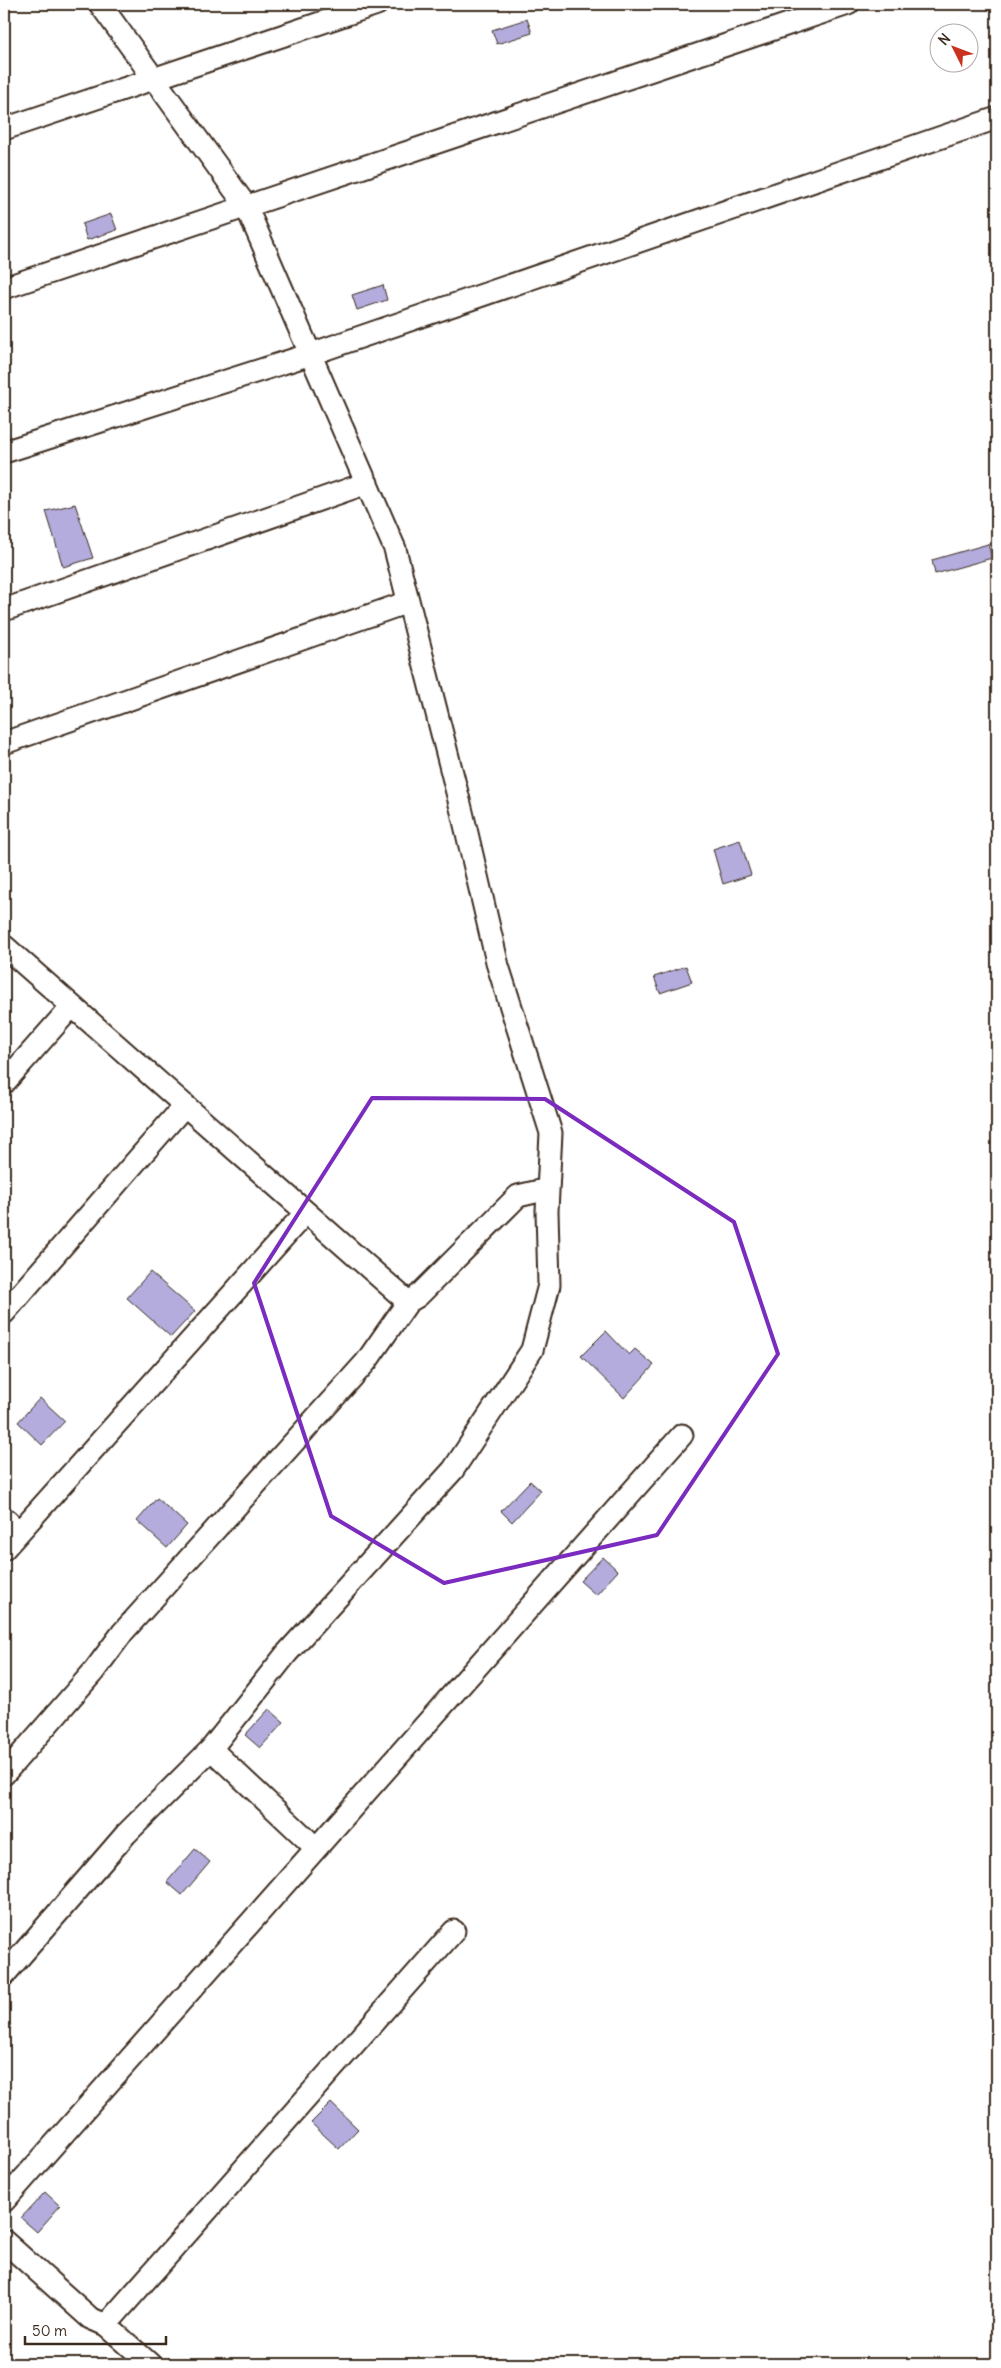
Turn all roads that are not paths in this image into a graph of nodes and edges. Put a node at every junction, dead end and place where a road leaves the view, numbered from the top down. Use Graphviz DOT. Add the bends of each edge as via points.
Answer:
graph roads {
  1 [pos="100,4"];
  2 [pos="377,4"];
  3 [pos="848,4"];
  4 [pos="155,78"];
  5 [pos="997,118"];
  6 [pos="4,129"];
  7 [pos="246,206"];
  8 [pos="4,288"];
  9 [pos="311,354"];
  10 [pos="4,452"];
  11 [pos="367,483"];
  12 [pos="408,602"];
  13 [pos="4,610"];
  14 [pos="4,743"];
  15 [pos="4,946"];
  16 [pos="72,1006"];
  17 [pos="4,1083"];
  18 [pos="185,1105"];
  19 [pos="548,1188"];
  20 [pos="306,1212"];
  21 [pos="408,1302"];
  22 [pos="4,1312"];
  23 [pos="682,1435"];
  24 [pos="12,1525"];
  25 [pos="4,1549"];
  26 [pos="210,1749"];
  27 [pos="4,1774"];
  28 [pos="316,1848"];
  29 [pos="454,1931"];
  30 [pos="4,1975"];
  31 [pos="4,2201"];
  32 [pos="4,2240"];
  33 [pos="106,2325"];
  34 [pos="150,2364"];
  1 -- 4 [label="street"];
  2 -- 4 [label="street"];
  3 -- 7 [label="street"];
  4 -- 6 [label="street"];
  4 -- 7 [label="street"];
  5 -- 9 [label="street"];
  7 -- 8 [label="street"];
  7 -- 9 [label="street"];
  9 -- 10 [label="street"];
  9 -- 11 [label="street"];
  11 -- 12 [label="street" via="395,549"];
  11 -- 13 [label="street"];
  12 -- 14 [label="street"];
  12 -- 19 [label="street" via="498,966 551,1133"];
  15 -- 16 [label="street"];
  16 -- 17 [label="street"];
  16 -- 18 [label="street"];
  18 -- 20 [label="street"];
  18 -- 22 [label="street"];
  19 -- 21 [label="street" via="518,1196 418,1296"];
  19 -- 26 [label="street" via="549,1285 532,1350 452,1470 287,1654"];
  20 -- 21 [label="street"];
  20 -- 24 [label="street"];
  21 -- 27 [label="street" via="366,1362 124,1632"];
  23 -- 28 [label="street"];
  24 -- 25 [label="street"];
  26 -- 28 [label="street"];
  26 -- 30 [label="street" via="126,1834"];
  28 -- 31 [label="street"];
  29 -- 33 [label="street"];
  32 -- 33 [label="street" via="90,2318"];
  33 -- 34 [label="street"];
}
